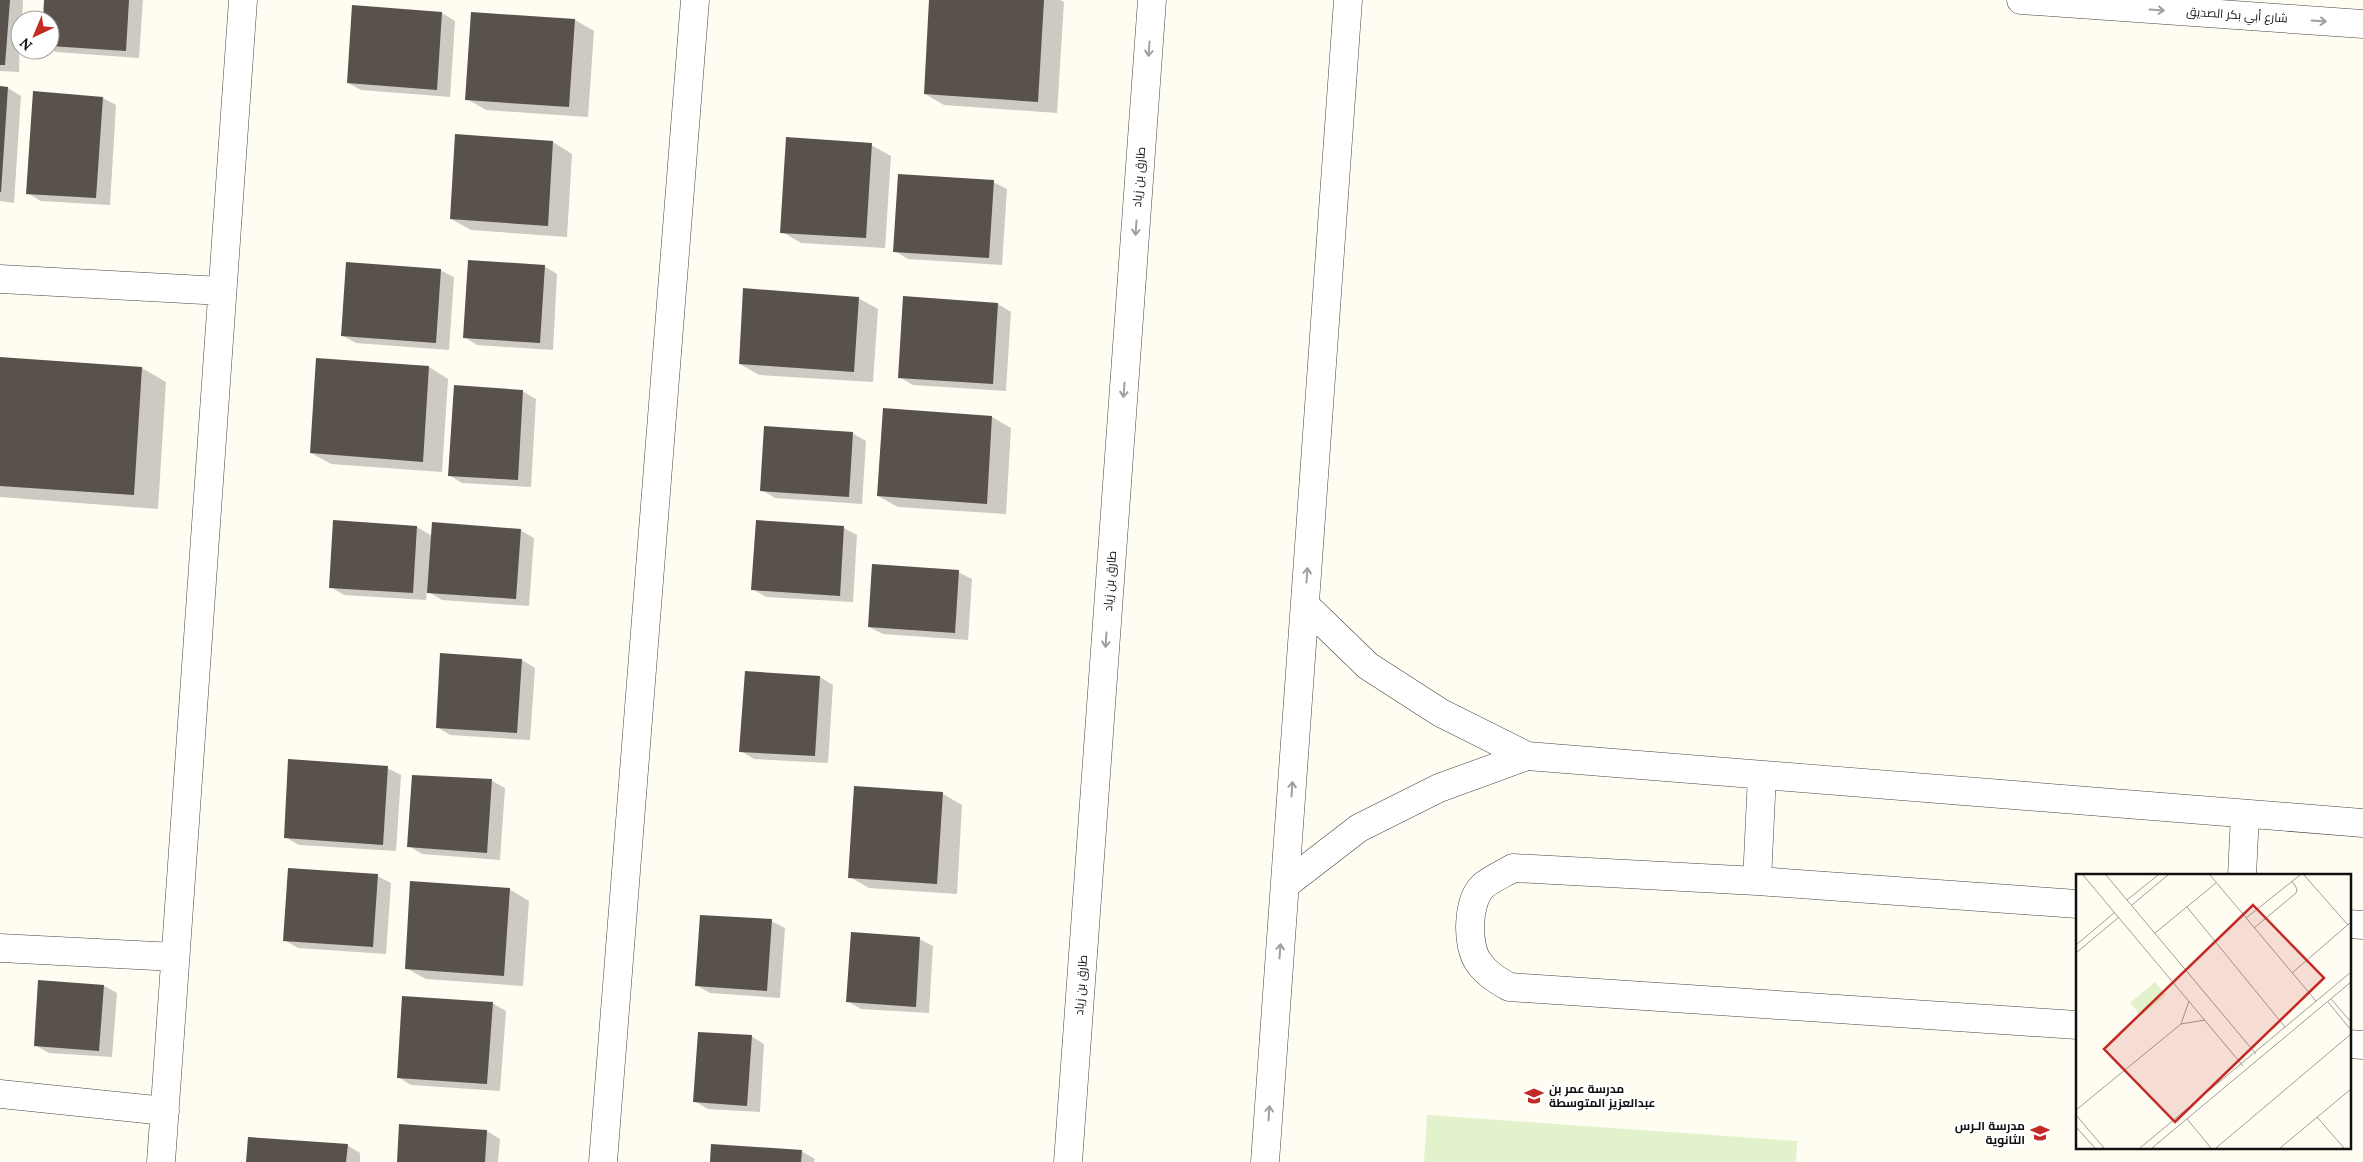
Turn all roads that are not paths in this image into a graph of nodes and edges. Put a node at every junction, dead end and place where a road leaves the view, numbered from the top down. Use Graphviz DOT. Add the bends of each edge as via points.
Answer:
graph roads {
  1 [pos="243,0"];
  2 [pos="695,0"];
  3 [pos="1152,0"];
  4 [pos="1348,0"];
  5 [pos="2021,0"];
  6 [pos="2363,24"];
  7 [pos="0,279"];
  8 [pos="222,291"];
  9 [pos="1305,605"];
  10 [pos="1527,756"];
  11 [pos="1762,775"];
  12 [pos="2245,814"];
  13 [pos="2363,823"];
  14 [pos="2242,874"];
  15 [pos="1757,881"];
  16 [pos="1285,885"];
  17 [pos="2076,904"];
  18 [pos="2350,924"];
  19 [pos="2363,925"];
  20 [pos="0,948"];
  21 [pos="176,957"];
  22 [pos="2076,1026"];
  23 [pos="2350,1044"];
  24 [pos="2363,1045"];
  25 [pos="0,1094"];
  26 [pos="165,1111"];
  27 [pos="161,1162"];
  28 [pos="603,1162"];
  29 [pos="1068,1162"];
  30 [pos="1265,1162"];
  1 -- 8 [label="street"];
  2 -- 28 [label="street"];
  3 -- 29 [label="street, طارق بن زياد, one-way"];
  9 -- 4 [label="street, one-way"];
  5 -- 6 [label="street, شارع أبي بكر الصديق, one-way"];
  7 -- 8 [label="street"];
  8 -- 21 [label="street"];
  9 -- 10 [label="street" via="1368,666 1441,713"];
  16 -- 9 [label="street, one-way"];
  10 -- 11 [label="street"];
  10 -- 16 [label="street" via="1439,788 1359,828"];
  11 -- 12 [label="street"];
  11 -- 15 [label="street"];
  12 -- 13 [label="street"];
  12 -- 14 [label="street"];
  15 -- 17 [label="street"];
  15 -- 22 [label="street" via="1513,868 1482,887 1472,906 1470,938 1477,961 1491,976 1509,987"];
  30 -- 16 [label="street, one-way"];
  18 -- 19 [label="street"];
  20 -- 21 [label="street"];
  21 -- 26 [label="street"];
  23 -- 24 [label="street"];
  25 -- 26 [label="street"];
  26 -- 27 [label="street"];
}
